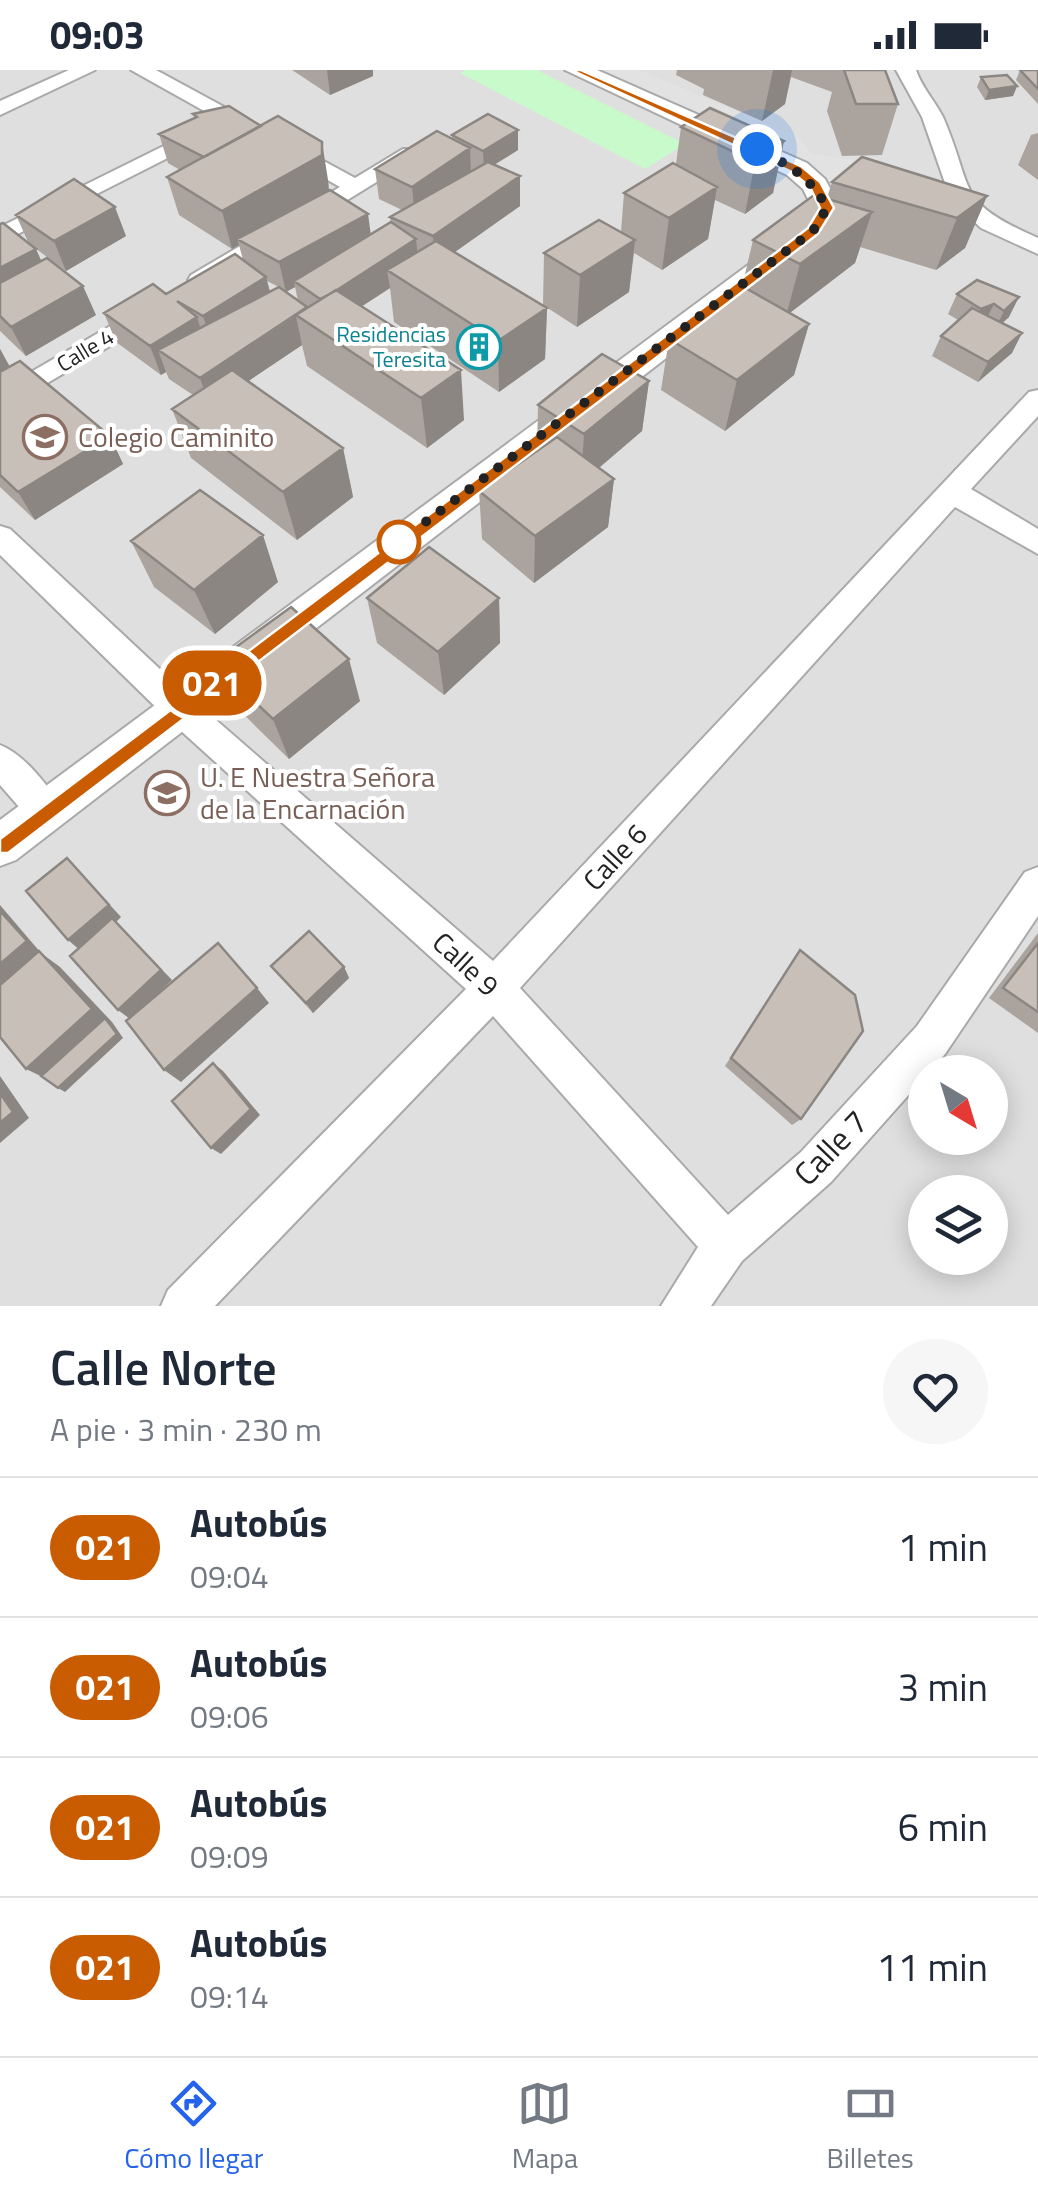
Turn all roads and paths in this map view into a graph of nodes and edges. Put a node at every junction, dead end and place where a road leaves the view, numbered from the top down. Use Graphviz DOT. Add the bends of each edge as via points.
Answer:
graph roads {
  1 [pos="86,70"];
  2 [pos="141,70"];
  3 [pos="577,70"];
  4 [pos="906,70"];
  5 [pos="0,109"];
  6 [pos="230,118"];
  7 [pos="428,144"];
  8 [pos="354,186"];
  9 [pos="0,236"];
  10 [pos="1038,247"];
  11 [pos="1038,399"];
  12 [pos="0,402"];
  13 [pos="953,492"];
  14 [pos="0,537"];
  15 [pos="1038,542"];
  16 [pos="181,710"];
  17 [pos="0,760"];
  18 [pos="45,812"];
  19 [pos="0,846"];
  20 [pos="1038,884"];
  21 [pos="494,988"];
  22 [pos="726,1244"];
  23 [pos="184,1306"];
  24 [pos="684,1306"];
  1 -- 5 [label="street"];
  2 -- 6 [label="street"];
  3 -- 16 [label="street" via="797,169 827,208 813,231"];
  4 -- 10 [label="street" via="931,114 954,188 1004,233"];
  6 -- 8 [label="street"];
  6 -- 9 [label="street"];
  7 -- 8 [label="street, Calle 4"];
  8 -- 12 [label="street, Calle 4"];
  11 -- 13 [label="street, Calle 6"];
  13 -- 15 [label="street"];
  13 -- 21 [label="street, Calle 6"];
  14 -- 16 [label="street, Calle 9"];
  16 -- 18 [label="street"];
  16 -- 21 [label="street, Calle 9"];
  17 -- 18 [label="street"];
  18 -- 19 [label="street"];
  20 -- 22 [label="street, Calle 7" via="932,1040 816,1167"];
  21 -- 22 [label="street, Calle 9"];
  21 -- 23 [label="street, Calle 6"];
  22 -- 24 [label="street, Calle 7"];
}
